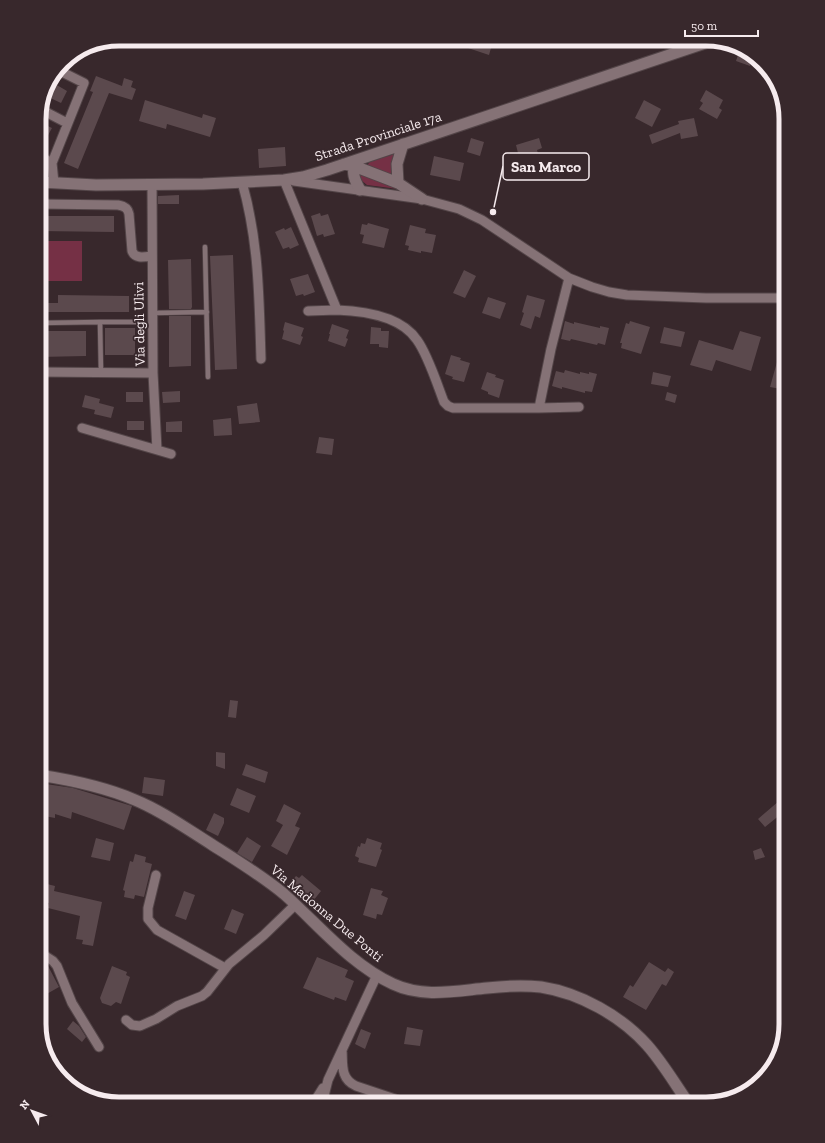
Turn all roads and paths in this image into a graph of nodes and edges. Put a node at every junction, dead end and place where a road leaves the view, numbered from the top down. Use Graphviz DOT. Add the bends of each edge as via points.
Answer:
graph roads {
  1 [pos="696,46"];
  2 [pos="63,73"];
  3 [pos="47,112"];
  4 [pos="67,123"];
  5 [pos="403,144"];
  6 [pos="46,160"];
  7 [pos="352,163"];
  8 [pos="52,164"];
  9 [pos="284,180"];
  10 [pos="46,182"];
  11 [pos="242,182"];
  12 [pos="54,183"];
  13 [pos="398,183"];
  14 [pos="152,184"];
  15 [pos="360,190"];
  16 [pos="422,199"];
  17 [pos="46,204"];
  18 [pos="205,247"];
  19 [pos="152,256"];
  20 [pos="569,278"];
  21 [pos="779,298"];
  22 [pos="336,310"];
  23 [pos="308,311"];
  24 [pos="207,312"];
  25 [pos="152,313"];
  26 [pos="100,322"];
  27 [pos="136,322"];
  28 [pos="46,323"];
  29 [pos="261,359"];
  30 [pos="46,372"];
  31 [pos="102,372"];
  32 [pos="153,373"];
  33 [pos="208,377"];
  34 [pos="579,407"];
  35 [pos="539,408"];
  36 [pos="82,428"];
  37 [pos="157,450"];
  38 [pos="171,454"];
  39 [pos="46,777"];
  40 [pos="156,875"];
  41 [pos="295,905"];
  42 [pos="46,956"];
  43 [pos="225,968"];
  44 [pos="376,975"];
  45 [pos="126,1020"];
  46 [pos="99,1047"];
  47 [pos="342,1048"];
  48 [pos="328,1080"];
  49 [pos="317,1097"];
  50 [pos="324,1097"];
  51 [pos="389,1097"];
  52 [pos="684,1097"];
  1 -- 5 [label="main road, Strada Provinciale 17a"];
  2 -- 4 [label="street" via="84,84"];
  3 -- 4 [label="street"];
  4 -- 8 [label="street"];
  5 -- 7 [label="main road, Strada Provinciale 17a"];
  5 -- 13 [label="main road" via="397,164"];
  6 -- 8 [label="street"];
  7 -- 9 [label="main road, Strada Provinciale 17a"];
  7 -- 13 [label="main road"];
  7 -- 15 [label="main road"];
  8 -- 12 [label="street"];
  9 -- 11 [label="main road, Strada Provinciale 17a"];
  9 -- 15 [label="street"];
  9 -- 22 [label="street"];
  10 -- 12 [label="main road, Strada Provinciale 17a"];
  11 -- 14 [label="main road, Strada Provinciale 17a"];
  11 -- 29 [label="street" via="250,212 258,269"];
  12 -- 14 [label="main road, Strada Provinciale 17a"];
  13 -- 16 [label="main road"];
  14 -- 19 [label="street, Via degli Ulivi"];
  15 -- 16 [label="street"];
  16 -- 20 [label="street" via="459,209 482,220"];
  17 -- 19 [label="street" via="124,206 130,214 133,254 138,257"];
  18 -- 24 [label="lane"];
  19 -- 25 [label="street, Via degli Ulivi"];
  20 -- 21 [label="street" via="600,290 627,295"];
  20 -- 35 [label="street"];
  22 -- 23 [label="street"];
  22 -- 35 [label="street" via="378,315 413,334 448,406"];
  24 -- 25 [label="lane"];
  24 -- 33 [label="lane"];
  25 -- 32 [label="street, Via degli Ulivi"];
  26 -- 27 [label="lane"];
  26 -- 28 [label="lane"];
  26 -- 31 [label="lane"];
  30 -- 31 [label="street, Via degli Ulivi"];
  31 -- 32 [label="street, Via degli Ulivi"];
  32 -- 37 [label="street"];
  34 -- 35 [label="street"];
  36 -- 37 [label="street"];
  37 -- 38 [label="street"];
  39 -- 41 [label="main road, Via Madonna Due Ponti" via="110,791 154,809 240,862"];
  40 -- 43 [label="street" via="147,914 150,923 157,930"];
  41 -- 43 [label="street"];
  41 -- 44 [label="main road, Via Madonna Due Ponti" via="347,953"];
  42 -- 46 [label="street" via="57,966 74,1008"];
  43 -- 45 [label="street" via="202,996 140,1026 132,1025"];
  44 -- 47 [label="street"];
  44 -- 52 [label="main road, Via Madonna Due Ponti" via="420,992 524,986 556,991 588,1002 640,1038"];
  47 -- 48 [label="street"];
  47 -- 51 [label="street" via="343,1072 349,1082"];
  48 -- 49 [label="street"];
  48 -- 50 [label="street"];
}
